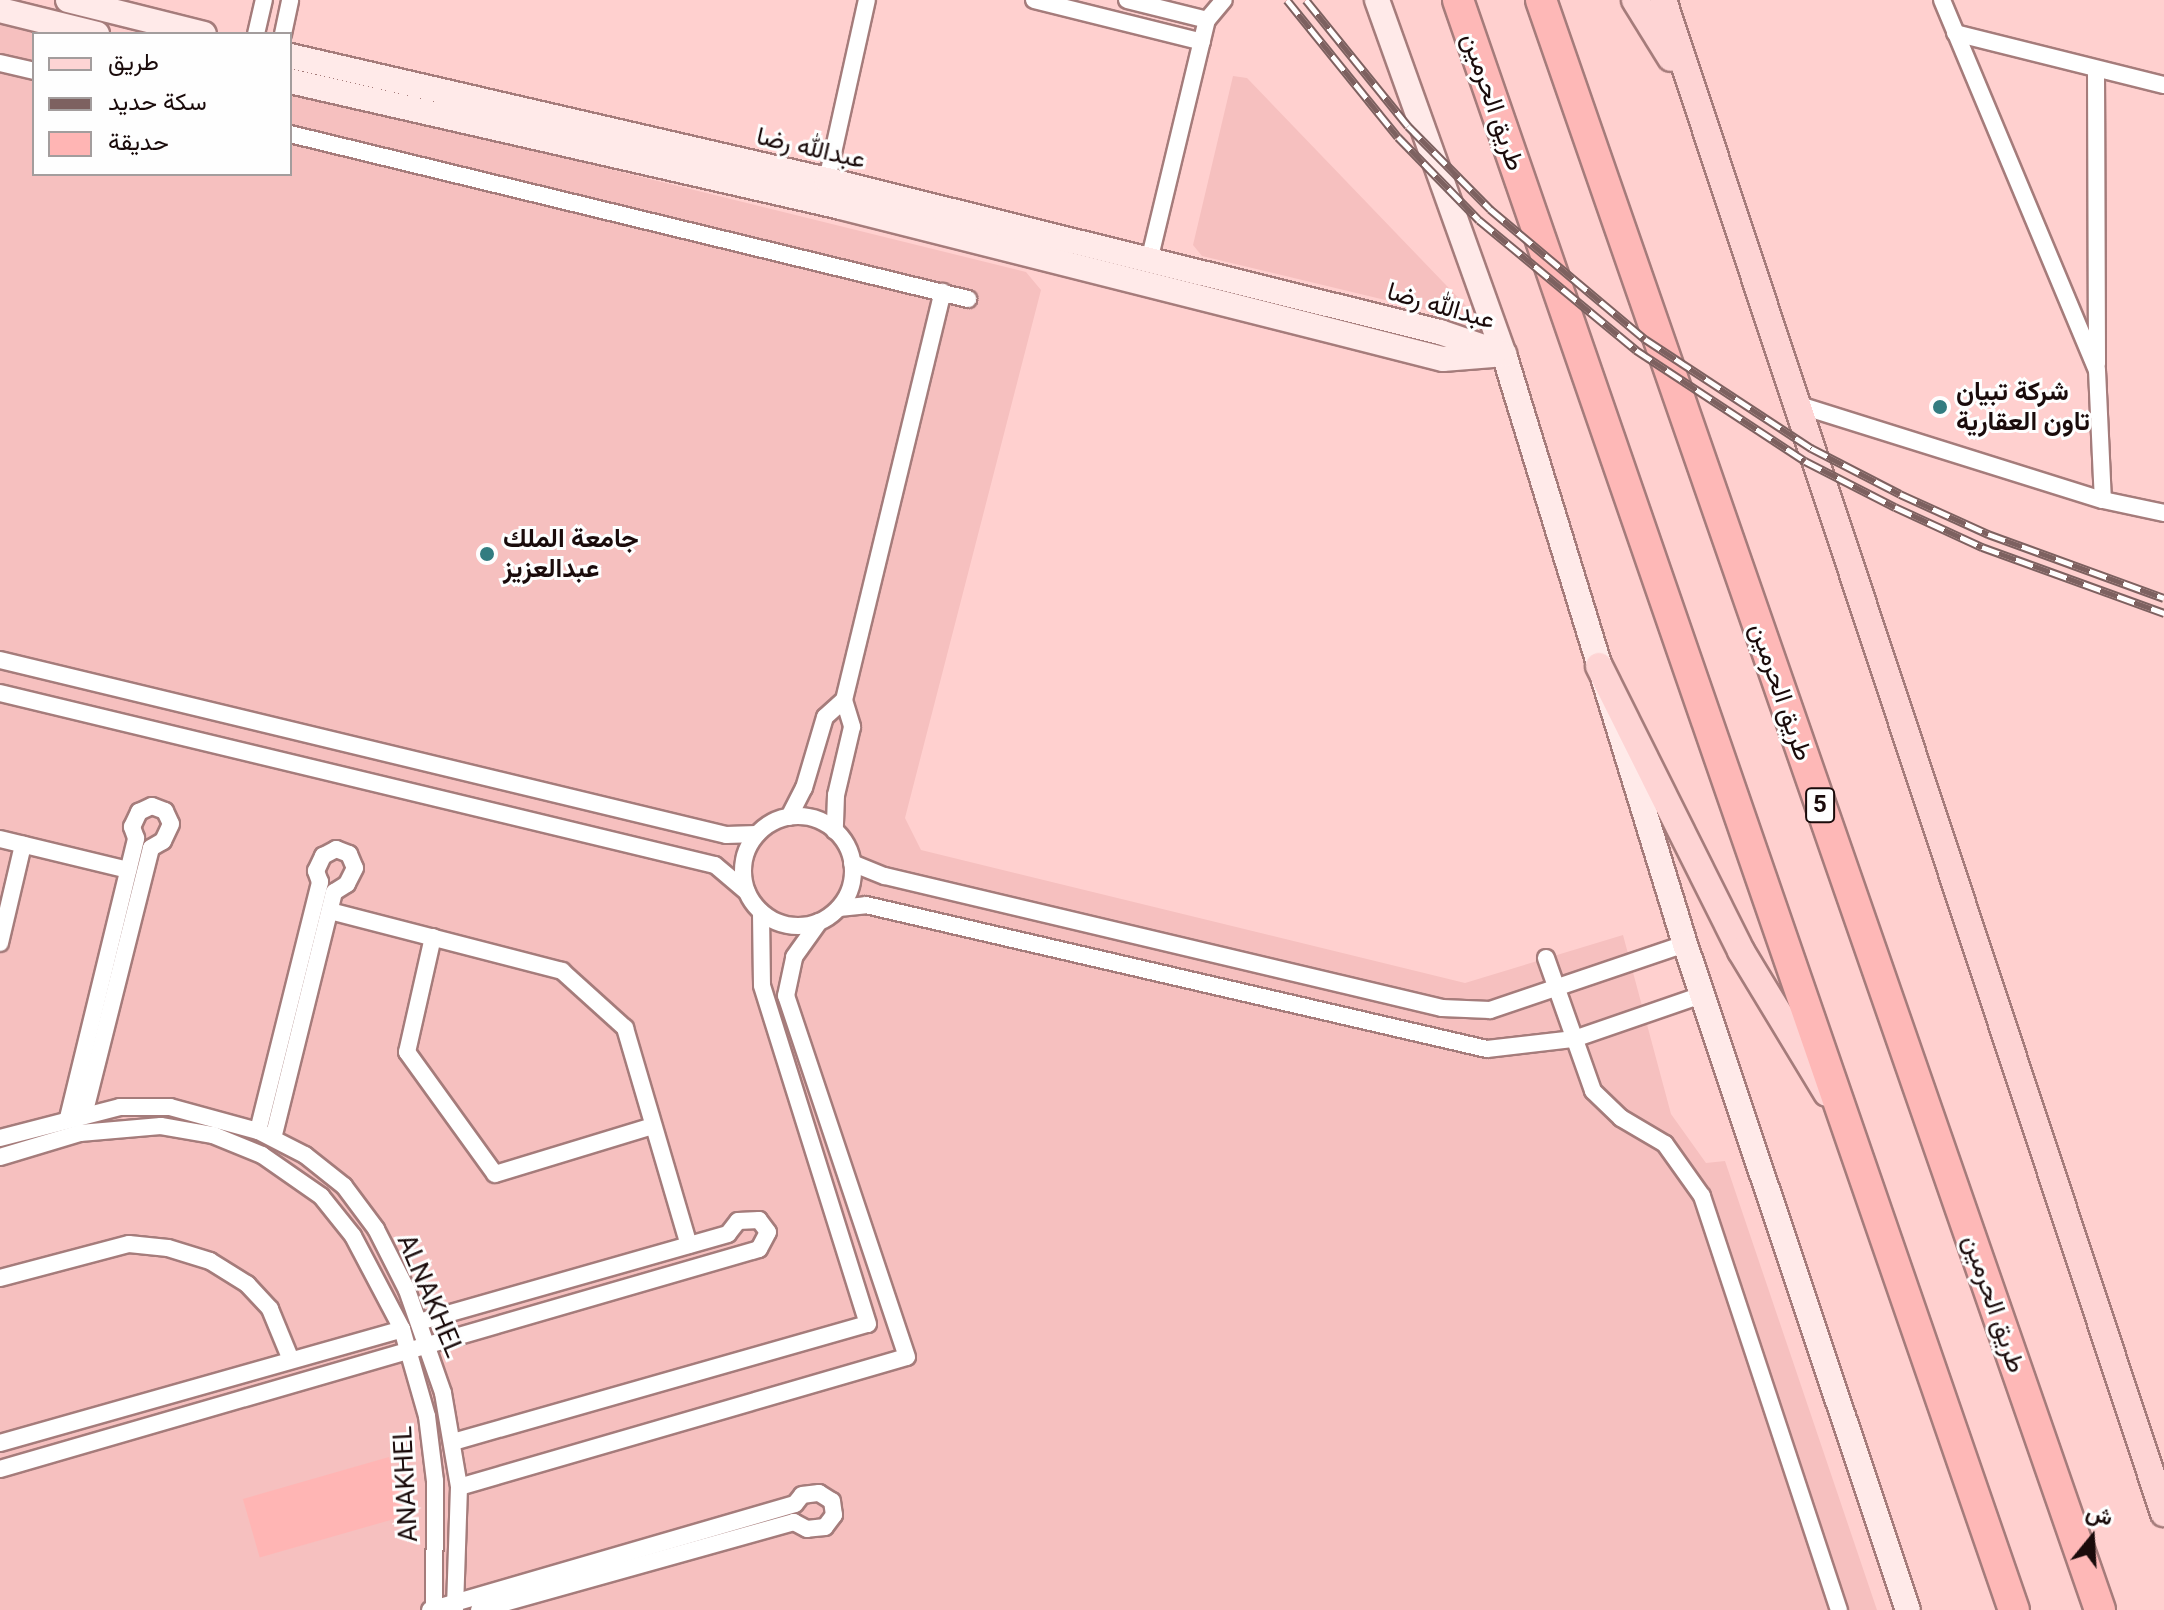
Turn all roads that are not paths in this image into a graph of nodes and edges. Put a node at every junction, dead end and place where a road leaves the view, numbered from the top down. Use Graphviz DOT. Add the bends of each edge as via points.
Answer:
graph roads {
  1 [pos="68,0"];
  2 [pos="264,0"];
  3 [pos="290,0"];
  4 [pos="867,0"];
  5 [pos="1034,0"];
  6 [pos="1127,0"];
  7 [pos="1224,0"];
  8 [pos="1377,0"];
  9 [pos="1458,0"];
  10 [pos="1541,0"];
  11 [pos="1635,0"];
  12 [pos="1663,0"];
  13 [pos="1942,0"];
  14 [pos="0,10"];
  15 [pos="1207,20"];
  16 [pos="89,32"];
  17 [pos="196,32"];
  18 [pos="256,32"];
  19 [pos="283,32"];
  20 [pos="1955,33"];
  21 [pos="1202,42"];
  22 [pos="292,56"];
  23 [pos="0,63"];
  24 [pos="2096,70"];
  25 [pos="32,71"];
  26 [pos="292,81"];
  27 [pos="2164,85"];
  28 [pos="1702,118"];
  29 [pos="292,134"];
  30 [pos="827,180"];
  31 [pos="1149,261"];
  32 [pos="943,292"];
  33 [pos="968,299"];
  34 [pos="1504,354"];
  35 [pos="2097,374"];
  36 [pos="1799,405"];
  37 [pos="2103,500"];
  38 [pos="2164,513"];
  39 [pos="0,660"];
  40 [pos="1599,666"];
  41 [pos="0,693"];
  42 [pos="844,700"];
  43 [pos="789,817"];
  44 [pos="835,831"];
  45 [pos="757,834"];
  46 [pos="0,839"];
  47 [pos="23,845"];
  48 [pos="852,863"];
  49 [pos="128,870"];
  50 [pos="747,892"];
  51 [pos="839,908"];
  52 [pos="330,911"];
  53 [pos="761,912"];
  54 [pos="819,922"];
  55 [pos="433,937"];
  56 [pos="0,943"];
  57 [pos="1685,944"];
  58 [pos="1546,958"];
  59 [pos="1557,987"];
  60 [pos="1702,995"];
  61 [pos="1574,1039"];
  62 [pos="76,1116"];
  63 [pos="1846,1124"];
  64 [pos="653,1126"];
  65 [pos="265,1134"];
  66 [pos="0,1138"];
  67 [pos="0,1157"];
  68 [pos="689,1245"];
  69 [pos="0,1278"];
  70 [pos="420,1322"];
  71 [pos="402,1329"];
  72 [pos="427,1345"];
  73 [pos="409,1350"];
  74 [pos="291,1360"];
  75 [pos="453,1442"];
  76 [pos="0,1443"];
  77 [pos="0,1469"];
  78 [pos="459,1487"];
  79 [pos="2164,1513"];
  80 [pos="454,1606"];
  81 [pos="433,1610"];
  82 [pos="479,1610"];
  83 [pos="1839,1610"];
  84 [pos="1908,1610"];
  85 [pos="2014,1610"];
  86 [pos="2100,1610"];
  1 -- 17 [label="street"];
  2 -- 18 [label="street"];
  3 -- 19 [label="street"];
  4 -- 30 [label="street"];
  5 -- 21 [label="street"];
  6 -- 15 [label="street"];
  7 -- 15 [label="street"];
  8 -- 34 [label="street"];
  9 -- 63 [label="highway, طريق الحرمين"];
  10 -- 86 [label="highway, طريق الحرمين / 5"];
  11 -- 28 [label="main road"];
  12 -- 28 [label="main road"];
  13 -- 20 [label="street"];
  14 -- 16 [label="street"];
  15 -- 21 [label="street"];
  20 -- 24 [label="street"];
  20 -- 35 [label="street"];
  21 -- 31 [label="street"];
  22 -- 30 [label="street, عبدالله رضا"];
  23 -- 25 [label="street"];
  24 -- 27 [label="street"];
  24 -- 35 [label="street"];
  26 -- 34 [label="street, عبدالله رضا" via="841,207 1443,359"];
  28 -- 36 [label="main road"];
  29 -- 32 [label="street"];
  30 -- 31 [label="street, عبدالله رضا"];
  31 -- 34 [label="street, عبدالله رضا" via="1440,332"];
  32 -- 33 [label="street"];
  32 -- 42 [label="street"];
  34 -- 40 [label="street"];
  35 -- 37 [label="street"];
  36 -- 37 [label="street"];
  36 -- 79 [label="main road"];
  37 -- 38 [label="street"];
  39 -- 45 [label="street" via="726,835"];
  40 -- 57 [label="street"];
  40 -- 63 [label="main road" via="1741,951"];
  41 -- 50 [label="street" via="715,865"];
  42 -- 43 [label="street" via="825,717 804,788"];
  42 -- 44 [label="street" via="852,727 836,795"];
  43 -- 44 [label="street" via="813,819"];
  43 -- 45 [label="street"];
  44 -- 48 [label="street"];
  45 -- 50 [label="street" via="742,868"];
  46 -- 47 [label="street"];
  47 -- 49 [label="street"];
  47 -- 56 [label="street"];
  48 -- 51 [label="street" via="851,887"];
  48 -- 59 [label="street" via="885,876 1442,1008 1490,1010"];
  49 -- 62 [label="street"];
  49 -- 62 [label="street" via="136,838 132,827 139,812 152,806 165,811 171,824 163,841 151,848"];
  50 -- 53 [label="street"];
  51 -- 54 [label="street"];
  51 -- 61 [label="street" via="866,905 1487,1049"];
  52 -- 55 [label="street"];
  52 -- 65 [label="street"];
  52 -- 65 [label="street" via="334,892 347,884 355,868 349,854 336,849 323,856 316,871 320,882"];
  53 -- 54 [label="street" via="794,926"];
  53 -- 75 [label="street" via="762,985 868,1324"];
  54 -- 78 [label="street" via="794,957 786,996 907,1357"];
  55 -- 64 [label="street" via="562,971 625,1028"];
  55 -- 64 [label="street" via="407,1052 495,1174"];
  57 -- 59 [label="street"];
  57 -- 60 [label="street"];
  58 -- 59 [label="street"];
  59 -- 61 [label="street"];
  60 -- 61 [label="street"];
  60 -- 84 [label="street"];
  61 -- 83 [label="street" via="1593,1091 1621,1118 1665,1144 1702,1196"];
  62 -- 65 [label="street, ALNAKHEL" via="120,1107 170,1107"];
  62 -- 66 [label="street, ALNAKHEL"];
  63 -- 85 [label="highway, طريق الحرمين"];
  64 -- 68 [label="street"];
  65 -- 70 [label="street, ALNAKHEL" via="305,1155 344,1186 376,1229"];
  67 -- 71 [label="street, ANAKHEL" via="125,1125 213,1135 262,1155 299,1177 345,1226"];
  68 -- 70 [label="street"];
  68 -- 72 [label="street" via="728,1234 738,1221 759,1220 768,1232 759,1249"];
  69 -- 74 [label="street" via="129,1244 168,1248 210,1261 247,1284 270,1309"];
  70 -- 72 [label="street, ALNAKHEL"];
  71 -- 73 [label="street, ANAKHEL"];
  71 -- 74 [label="street"];
  72 -- 73 [label="street"];
  72 -- 75 [label="street, ALNAKHEL"];
  73 -- 77 [label="street"];
  73 -- 81 [label="street, ANAKHEL" via="427,1416 435,1481"];
  74 -- 76 [label="street"];
  75 -- 78 [label="street, ALNAKHEL"];
  78 -- 80 [label="street, ALNAKHEL"];
  80 -- 81 [label="street"];
  80 -- 82 [label="street" via="795,1504 802,1495 819,1493 832,1501 834,1515 825,1527 807,1529 794,1522"];
}
